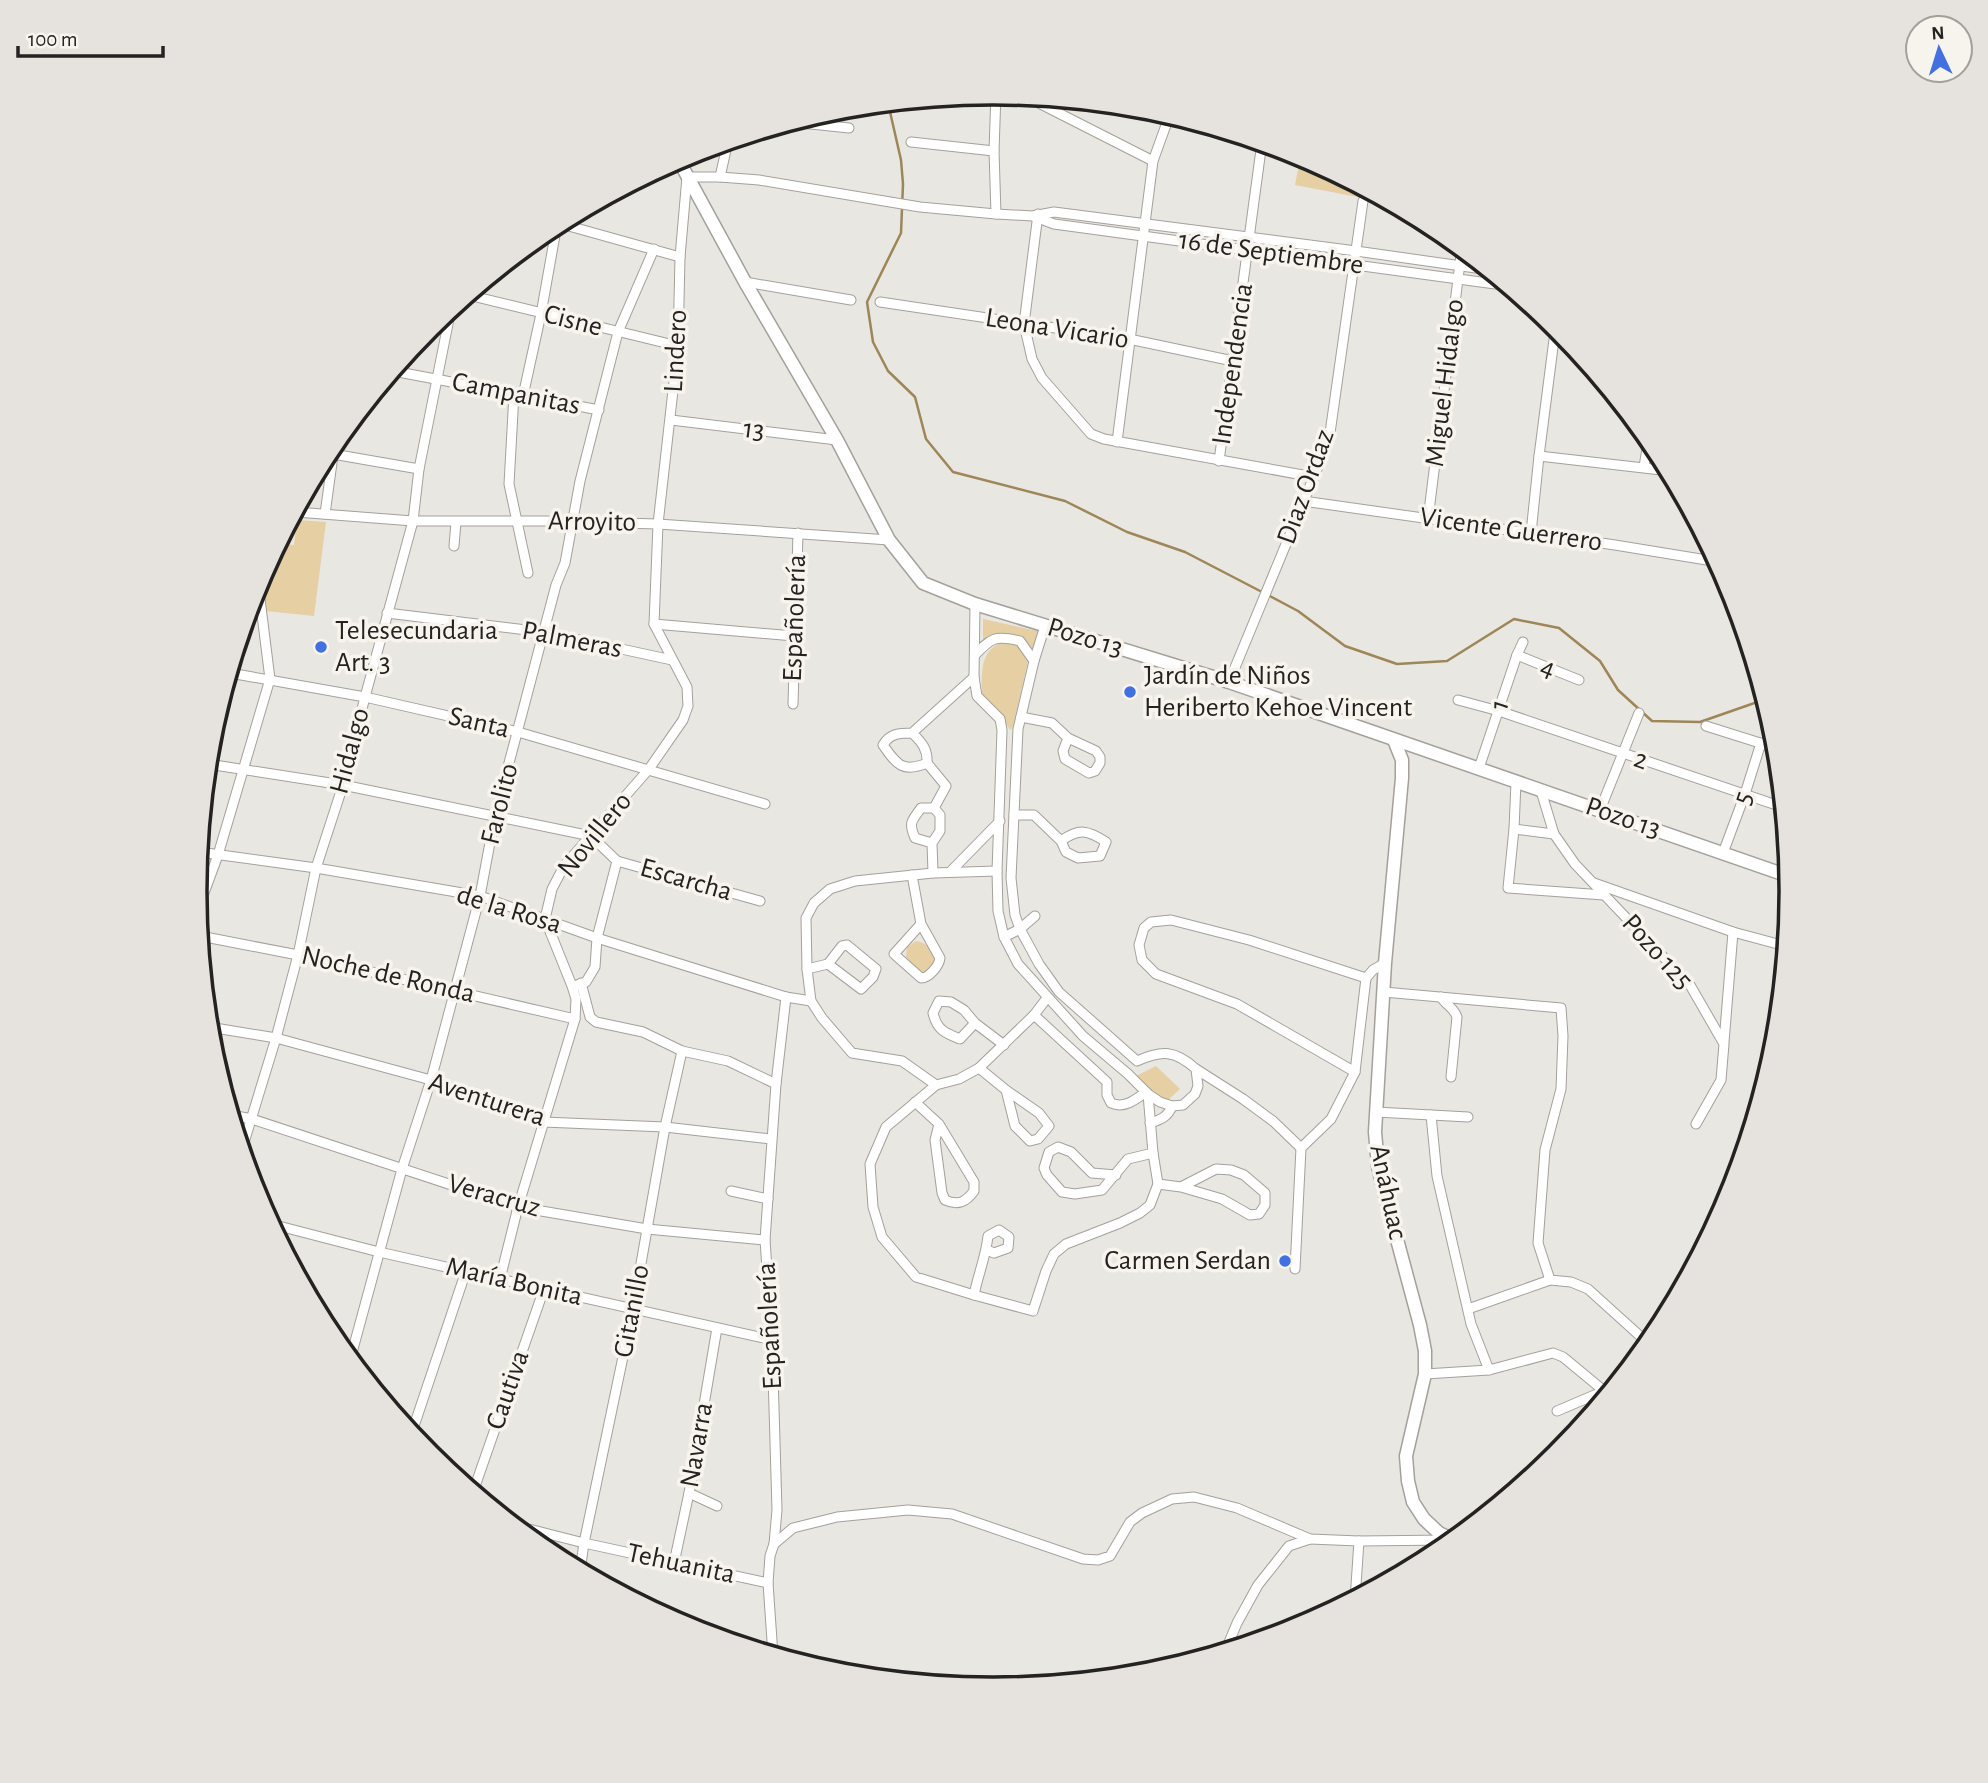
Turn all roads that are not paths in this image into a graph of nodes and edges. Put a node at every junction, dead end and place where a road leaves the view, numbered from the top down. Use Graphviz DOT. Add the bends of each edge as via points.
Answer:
graph roads {
  1 [pos="996,105"];
  2 [pos="1047,107"];
  3 [pos="820,125"];
  4 [pos="1166,125"];
  5 [pos="849,128"];
  6 [pos="911,142"];
  7 [pos="994,151"];
  8 [pos="1261,152"];
  9 [pos="725,153"];
  10 [pos="1153,161"];
  11 [pos="683,169"];
  12 [pos="687,177"];
  13 [pos="720,177"];
  14 [pos="1363,201"];
  15 [pos="996,215"];
  16 [pos="1036,216"];
  17 [pos="1144,222"];
  18 [pos="574,227"];
  19 [pos="1143,235"];
  20 [pos="1251,237"];
  21 [pos="555,239"];
  22 [pos="654,249"];
  23 [pos="1249,249"];
  24 [pos="1356,251"];
  25 [pos="680,257"];
  26 [pos="1460,259"];
  27 [pos="1354,264"];
  28 [pos="1459,266"];
  29 [pos="1473,268"];
  30 [pos="1457,279"];
  31 [pos="745,282"];
  32 [pos="1493,284"];
  33 [pos="478,298"];
  34 [pos="851,300"];
  35 [pos="880,302"];
  36 [pos="541,314"];
  37 [pos="1024,324"];
  38 [pos="447,326"];
  39 [pos="618,332"];
  40 [pos="1129,339"];
  41 [pos="1554,339"];
  42 [pos="678,346"];
  43 [pos="1233,361"];
  44 [pos="403,373"];
  45 [pos="436,379"];
  46 [pos="518,395"];
  47 [pos="599,410"];
  48 [pos="671,420"];
  49 [pos="837,440"];
  50 [pos="1117,442"];
  51 [pos="1646,452"];
  52 [pos="340,456"];
  53 [pos="1539,456"];
  54 [pos="1219,461"];
  55 [pos="1644,467"];
  56 [pos="419,469"];
  57 [pos="1657,469"];
  58 [pos="328,474"];
  59 [pos="1314,477"];
  60 [pos="1303,501"];
  61 [pos="305,513"];
  62 [pos="325,514"];
  63 [pos="1428,519"];
  64 [pos="413,520"];
  65 [pos="456,522"];
  66 [pos="516,522"];
  67 [pos="572,522"];
  68 [pos="659,524"];
  69 [pos="798,533"];
  70 [pos="1531,533"];
  71 [pos="889,540"];
  72 [pos="454,546"];
  73 [pos="1707,560"];
  74 [pos="528,573"];
  75 [pos="975,604"];
  76 [pos="387,613"];
  77 [pos="258,616"];
  78 [pos="654,624"];
  79 [pos="1045,626"];
  80 [pos="543,632"];
  81 [pos="794,636"];
  82 [pos="1523,642"];
  83 [pos="975,655"];
  84 [pos="1517,655"];
  85 [pos="672,660"];
  86 [pos="1034,661"];
  87 [pos="238,674"];
  88 [pos="974,677"];
  89 [pos="270,679"];
  90 [pos="1579,680"];
  91 [pos="1229,682"];
  92 [pos="365,697"];
  93 [pos="1458,699"];
  94 [pos="793,704"];
  95 [pos="1499,711"];
  96 [pos="1639,713"];
  97 [pos="1021,717"];
  98 [pos="1706,726"];
  99 [pos="1018,729"];
  100 [pos="1002,730"];
  101 [pos="518,732"];
  102 [pos="912,733"];
  103 [pos="1068,738"];
  104 [pos="1394,740"];
  105 [pos="1761,743"];
  106 [pos="1766,745"];
  107 [pos="1623,753"];
  108 [pos="927,763"];
  109 [pos="218,765"];
  110 [pos="1479,768"];
  111 [pos="243,769"];
  112 [pos="649,769"];
  113 [pos="1516,782"];
  114 [pos="343,785"];
  115 [pos="1541,791"];
  116 [pos="1745,794"];
  117 [pos="765,804"];
  118 [pos="1776,805"];
  119 [pos="934,808"];
  120 [pos="1600,810"];
  121 [pos="1014,815"];
  122 [pos="495,816"];
  123 [pos="1000,821"];
  124 [pos="1514,829"];
  125 [pos="1554,834"];
  126 [pos="591,836"];
  127 [pos="1061,841"];
  128 [pos="932,843"];
  129 [pos="208,853"];
  130 [pos="1723,853"];
  131 [pos="218,855"];
  132 [pos="617,861"];
  133 [pos="316,868"];
  134 [pos="997,871"];
  135 [pos="950,872"];
  136 [pos="933,873"];
  137 [pos="1780,873"];
  138 [pos="912,875"];
  139 [pos="1591,882"];
  140 [pos="207,884"];
  141 [pos="1604,895"];
  142 [pos="480,896"];
  143 [pos="760,901"];
  144 [pos="1035,916"];
  145 [pos="545,919"];
  146 [pos="920,924"];
  147 [pos="1020,929"];
  148 [pos="1734,932"];
  149 [pos="1004,937"];
  150 [pos="209,938"];
  151 [pos="597,939"];
  152 [pos="1779,944"];
  153 [pos="298,955"];
  154 [pos="1385,963"];
  155 [pos="828,964"];
  156 [pos="807,969"];
  157 [pos="1366,978"];
  158 [pos="577,985"];
  159 [pos="454,990"];
  160 [pos="1384,992"];
  161 [pos="786,997"];
  162 [pos="1441,997"];
  163 [pos="1047,998"];
  164 [pos="811,1001"];
  165 [pos="1034,1015"];
  166 [pos="575,1019"];
  167 [pos="975,1023"];
  168 [pos="220,1029"];
  169 [pos="276,1038"];
  170 [pos="1724,1044"];
  171 [pos="1004,1045"];
  172 [pos="682,1051"];
  173 [pos="1137,1061"];
  174 [pos="979,1068"];
  175 [pos="1196,1069"];
  176 [pos="1355,1072"];
  177 [pos="1128,1074"];
  178 [pos="1451,1077"];
  179 [pos="430,1080"];
  180 [pos="776,1084"];
  181 [pos="936,1085"];
  182 [pos="1006,1090"];
  183 [pos="1147,1093"];
  184 [pos="915,1102"];
  185 [pos="1172,1106"];
  186 [pos="1377,1112"];
  187 [pos="1431,1115"];
  188 [pos="241,1117"];
  189 [pos="1468,1118"];
  190 [pos="252,1119"];
  191 [pos="543,1122"];
  192 [pos="1150,1123"];
  193 [pos="939,1124"];
  194 [pos="1696,1124"];
  195 [pos="665,1127"];
  196 [pos="246,1136"];
  197 [pos="771,1139"];
  198 [pos="1301,1148"];
  199 [pos="1153,1153"];
  200 [pos="402,1169"];
  201 [pos="1116,1175"];
  202 [pos="1158,1184"];
  203 [pos="1181,1187"];
  204 [pos="731,1191"];
  205 [pos="768,1199"];
  206 [pos="518,1207"];
  207 [pos="283,1227"];
  208 [pos="647,1229"];
  209 [pos="765,1240"];
  210 [pos="987,1250"];
  211 [pos="379,1252"];
  212 [pos="1295,1269"];
  213 [pos="466,1271"];
  214 [pos="499,1279"];
  215 [pos="1550,1280"];
  216 [pos="544,1289"];
  217 [pos="974,1295"];
  218 [pos="634,1309"];
  219 [pos="1468,1309"];
  220 [pos="717,1328"];
  221 [pos="1641,1338"];
  222 [pos="772,1340"];
  223 [pos="353,1347"];
  224 [pos="1489,1370"];
  225 [pos="1425,1374"];
  226 [pos="1602,1389"];
  227 [pos="1596,1397"];
  228 [pos="1557,1411"];
  229 [pos="415,1423"];
  230 [pos="476,1484"];
  231 [pos="689,1493"];
  232 [pos="717,1506"];
  233 [pos="538,1531"];
  234 [pos="1444,1536"];
  235 [pos="1310,1539"];
  236 [pos="1438,1540"];
  237 [pos="1359,1542"];
  238 [pos="584,1543"];
  239 [pos="774,1544"];
  240 [pos="581,1561"];
  241 [pos="674,1563"];
  242 [pos="768,1583"];
  243 [pos="1356,1590"];
  244 [pos="1229,1641"];
  245 [pos="772,1646"];
  1 -- 7 [label="street"];
  2 -- 10 [label="street"];
  3 -- 5 [label="street"];
  4 -- 10 [label="street"];
  6 -- 7 [label="street"];
  7 -- 15 [label="street"];
  8 -- 20 [label="street, Independencia"];
  9 -- 13 [label="street"];
  10 -- 17 [label="street"];
  11 -- 12 [label="main road, Pozo 13"];
  12 -- 13 [label="street, 16 de Septiembre"];
  12 -- 25 [label="street, Lindero"];
  12 -- 31 [label="main road, Pozo 13"];
  13 -- 15 [label="street, 16 de Septiembre"];
  14 -- 24 [label="street, Diaz Ordaz"];
  15 -- 16 [label="street, 16 de Septiembre"];
  16 -- 17 [label="street, 16 de Septiembre" via="1054,212"];
  16 -- 19 [label="street, 16 de Septiembre" via="1054,224"];
  16 -- 37 [label="street"];
  17 -- 19 [label="street"];
  17 -- 20 [label="street, 16 de Septiembre"];
  18 -- 22 [label="street"];
  19 -- 23 [label="street, 16 de Septiembre"];
  19 -- 40 [label="street"];
  20 -- 23 [label="street, Independencia"];
  20 -- 24 [label="street, 16 de Septiembre"];
  21 -- 36 [label="street"];
  22 -- 25 [label="street"];
  22 -- 39 [label="street, Farolito"];
  23 -- 27 [label="street, 16 de Septiembre"];
  23 -- 43 [label="street, Independencia"];
  24 -- 27 [label="street, Diaz Ordaz"];
  24 -- 28 [label="street, 16 de Septiembre"];
  25 -- 42 [label="street, Lindero"];
  26 -- 28 [label="street, Miguel Hidalgo"];
  27 -- 30 [label="street, 16 de Septiembre"];
  27 -- 59 [label="street, Diaz Ordaz" via="1329,440"];
  28 -- 29 [label="street, 16 de Septiembre"];
  28 -- 30 [label="street, Miguel Hidalgo"];
  30 -- 32 [label="street, 16 de Septiembre"];
  30 -- 63 [label="street, Miguel Hidalgo"];
  31 -- 34 [label="street"];
  31 -- 49 [label="main road, Pozo 13"];
  33 -- 36 [label="street, Cisne"];
  35 -- 37 [label="street, Leona Vicario"];
  36 -- 39 [label="street, Cisne"];
  36 -- 46 [label="street"];
  37 -- 40 [label="street, Leona Vicario"];
  37 -- 50 [label="street" via="1042,378 1091,434"];
  38 -- 45 [label="street, Hidalgo"];
  39 -- 42 [label="street, Cisne"];
  39 -- 47 [label="street, Farolito"];
  40 -- 43 [label="street, Leona Vicario"];
  40 -- 50 [label="street"];
  41 -- 53 [label="street"];
  42 -- 48 [label="street, Lindero"];
  43 -- 54 [label="street, Independencia"];
  44 -- 45 [label="street, Campanitas"];
  45 -- 46 [label="street, Campanitas"];
  45 -- 56 [label="street, Hidalgo"];
  46 -- 47 [label="street, Campanitas"];
  46 -- 66 [label="street" via="509,484"];
  47 -- 67 [label="street, Farolito"];
  48 -- 49 [label="street, 13"];
  48 -- 68 [label="street, Lindero"];
  49 -- 71 [label="main road, Pozo 13"];
  50 -- 54 [label="street"];
  51 -- 55 [label="street"];
  52 -- 56 [label="street"];
  53 -- 55 [label="street"];
  53 -- 70 [label="street"];
  54 -- 59 [label="street"];
  55 -- 57 [label="street"];
  56 -- 64 [label="street, Hidalgo"];
  58 -- 62 [label="street"];
  59 -- 60 [label="street, Diaz Ordaz"];
  60 -- 63 [label="street, Vicente Guerrero"];
  60 -- 91 [label="street, Diaz Ordaz"];
  61 -- 62 [label="street, Arroyito"];
  62 -- 64 [label="street, Arroyito"];
  63 -- 70 [label="street, Vicente Guerrero"];
  64 -- 65 [label="street, Arroyito"];
  64 -- 76 [label="street, Hidalgo"];
  65 -- 66 [label="street, Arroyito"];
  65 -- 72 [label="street"];
  66 -- 67 [label="street, Arroyito"];
  66 -- 74 [label="street"];
  67 -- 68 [label="street, Arroyito"];
  67 -- 80 [label="street, Farolito" via="565,563"];
  68 -- 69 [label="street, Arroyito"];
  68 -- 78 [label="street, Novillero"];
  69 -- 71 [label="street, Arroyito"];
  69 -- 81 [label="street, Españolería"];
  70 -- 73 [label="street, Vicente Guerrero"];
  71 -- 75 [label="main road, Pozo 13" via="923,583"];
  75 -- 79 [label="main road, Pozo 13"];
  75 -- 83 [label="street"];
  76 -- 80 [label="street, Palmeras"];
  76 -- 92 [label="street, Hidalgo"];
  77 -- 89 [label="street"];
  78 -- 81 [label="street, Palmeras"];
  78 -- 85 [label="street, Novillero"];
  79 -- 86 [label="street"];
  79 -- 91 [label="main road, Pozo 13"];
  80 -- 85 [label="street, Palmeras"];
  80 -- 101 [label="street, Farolito"];
  81 -- 94 [label="street, Españolería"];
  82 -- 84 [label="street, 1"];
  83 -- 86 [label="street" via="989,640 1004,637 1020,640"];
  83 -- 88 [label="street"];
  84 -- 90 [label="street, 4"];
  84 -- 95 [label="street, 1"];
  85 -- 112 [label="street, Novillero" via="687,687 688,706"];
  86 -- 97 [label="street"];
  87 -- 89 [label="street, Santa"];
  88 -- 100 [label="street" via="977,695 1000,719"];
  88 -- 102 [label="street"];
  89 -- 92 [label="street, Santa"];
  89 -- 111 [label="street"];
  91 -- 104 [label="main road, Pozo 13"];
  92 -- 101 [label="street, Santa"];
  92 -- 114 [label="street, Hidalgo"];
  93 -- 95 [label="street, 2"];
  95 -- 107 [label="street, 2"];
  95 -- 110 [label="street, 1"];
  96 -- 107 [label="street"];
  97 -- 99 [label="street"];
  97 -- 103 [label="street" via="1052,723"];
  98 -- 105 [label="street"];
  99 -- 100 [label="street"];
  99 -- 121 [label="street"];
  100 -- 123 [label="street"];
  101 -- 112 [label="street, Santa"];
  101 -- 122 [label="street, Farolito"];
  102 -- 108 [label="street" via="922,742"];
  102 -- 108 [label="street" via="897,733 883,745 902,767 913,769"];
  103 -- 103 [label="street" via="1065,759 1089,773 1095,771 1101,763 1096,751"];
  104 -- 110 [label="main road, Pozo 13"];
  104 -- 154 [label="main road, Anáhuac" via="1402,760 1402,778"];
  105 -- 106 [label="street"];
  105 -- 116 [label="street, 5"];
  107 -- 116 [label="street, 2"];
  107 -- 120 [label="street"];
  108 -- 119 [label="street" via="946,786"];
  109 -- 111 [label="street"];
  110 -- 113 [label="main road, Pozo 13"];
  111 -- 114 [label="street"];
  111 -- 131 [label="street"];
  112 -- 117 [label="street, Santa"];
  112 -- 126 [label="street, Novillero"];
  113 -- 115 [label="main road, Pozo 13"];
  113 -- 124 [label="street"];
  114 -- 122 [label="street"];
  114 -- 133 [label="street, Hidalgo"];
  115 -- 120 [label="main road, Pozo 13"];
  115 -- 125 [label="street, Pozo 125"];
  116 -- 118 [label="street, 2"];
  116 -- 130 [label="street, 5"];
  119 -- 128 [label="street" via="940,816 940,831"];
  119 -- 128 [label="street" via="921,808 910,827 915,838"];
  120 -- 130 [label="main road, Pozo 13"];
  121 -- 127 [label="street" via="1034,815"];
  121 -- 147 [label="street" via="1011,886"];
  122 -- 126 [label="street"];
  122 -- 142 [label="street, Farolito"];
  123 -- 134 [label="street"];
  123 -- 135 [label="street"];
  124 -- 125 [label="street"];
  124 -- 141 [label="street" via="1508,888"];
  125 -- 139 [label="street, Pozo 125"];
  126 -- 132 [label="street, Escarcha"];
  126 -- 145 [label="street, Novillero" via="564,866 552,889"];
  127 -- 127 [label="street" via="1066,852 1078,858 1100,856 1106,842 1092,832 1073,832"];
  128 -- 136 [label="street"];
  129 -- 131 [label="street, de la Rosa"];
  130 -- 137 [label="main road, Pozo 13"];
  131 -- 133 [label="street, de la Rosa"];
  131 -- 140 [label="street"];
  132 -- 143 [label="street, Escarcha"];
  132 -- 151 [label="street"];
  133 -- 142 [label="street, de la Rosa"];
  133 -- 153 [label="street, Hidalgo"];
  134 -- 135 [label="street"];
  134 -- 149 [label="street"];
  135 -- 136 [label="street"];
  136 -- 138 [label="street"];
  138 -- 146 [label="street"];
  138 -- 156 [label="street" via="855,881 830,889 814,903 806,918"];
  139 -- 141 [label="street, Pozo 125"];
  139 -- 148 [label="street"];
  141 -- 170 [label="street, Pozo 125" via="1690,985"];
  142 -- 145 [label="street, de la Rosa"];
  142 -- 159 [label="street, Farolito"];
  144 -- 147 [label="street"];
  145 -- 151 [label="street, de la Rosa"];
  145 -- 158 [label="street"];
  146 -- 146 [label="street" via="894,954 921,978 927,978 940,958"];
  147 -- 149 [label="street"];
  147 -- 173 [label="street" via="1059,992"];
  148 -- 152 [label="street"];
  148 -- 170 [label="street"];
  149 -- 163 [label="street" via="1018,964"];
  150 -- 153 [label="street, Noche de Ronda"];
  151 -- 158 [label="street" via="595,967 586,982"];
  151 -- 161 [label="street, de la Rosa"];
  153 -- 159 [label="street, Noche de Ronda"];
  153 -- 169 [label="street, Hidalgo"];
  154 -- 157 [label="street"];
  154 -- 160 [label="main road, Anáhuac"];
  155 -- 155 [label="street" via="860,989 876,969 847,945"];
  155 -- 156 [label="street"];
  156 -- 164 [label="street"];
  157 -- 176 [label="street"];
  157 -- 176 [label="street" via="1171,920 1150,922 1139,944 1142,960 1156,974 1237,1004"];
  158 -- 166 [label="street"];
  158 -- 172 [label="street" via="596,1022 643,1032"];
  159 -- 166 [label="street, Noche de Ronda"];
  159 -- 179 [label="street, Farolito"];
  160 -- 162 [label="street"];
  160 -- 186 [label="main road, Anáhuac"];
  161 -- 164 [label="street, de la Rosa"];
  161 -- 180 [label="street, Españolería"];
  162 -- 178 [label="street" via="1457,1017"];
  162 -- 215 [label="street" via="1561,1007 1561,1089 1545,1150 1538,1243"];
  163 -- 165 [label="street"];
  163 -- 177 [label="street"];
  164 -- 181 [label="street" via="852,1053 902,1061"];
  165 -- 171 [label="street"];
  165 -- 183 [label="street" via="1107,1082 1111,1103 1130,1103"];
  166 -- 191 [label="street"];
  167 -- 167 [label="street" via="960,1039 946,1034 933,1013 939,1002 951,1002"];
  167 -- 171 [label="street"];
  168 -- 169 [label="street, Aventurera"];
  169 -- 179 [label="street, Aventurera"];
  169 -- 190 [label="street, Hidalgo"];
  170 -- 194 [label="street" via="1721,1080"];
  171 -- 174 [label="street"];
  172 -- 180 [label="street" via="729,1061"];
  172 -- 195 [label="street, Gitanillo"];
  173 -- 175 [label="street" via="1169,1053"];
  173 -- 177 [label="street"];
  174 -- 181 [label="street"];
  174 -- 182 [label="street"];
  175 -- 185 [label="street" via="1195,1094 1182,1105"];
  175 -- 198 [label="street" via="1273,1121"];
  176 -- 198 [label="street" via="1331,1119"];
  177 -- 183 [label="street"];
  179 -- 191 [label="street, Aventurera"];
  179 -- 200 [label="street, Farolito"];
  180 -- 197 [label="street, Españolería"];
  181 -- 184 [label="street"];
  182 -- 182 [label="street" via="1016,1126 1030,1141 1038,1139 1049,1126 1039,1113"];
  183 -- 185 [label="street"];
  183 -- 192 [label="street"];
  184 -- 193 [label="street"];
  184 -- 217 [label="street" via="886,1128 870,1164 873,1207 882,1237 916,1277"];
  185 -- 192 [label="street" via="1162,1119"];
  186 -- 187 [label="street"];
  186 -- 225 [label="main road, Anáhuac" via="1378,1166 1420,1325"];
  187 -- 189 [label="street"];
  187 -- 219 [label="street" via="1437,1177"];
  188 -- 190 [label="street, Veracruz"];
  190 -- 196 [label="street, Hidalgo"];
  190 -- 200 [label="street, Veracruz"];
  191 -- 195 [label="street, Aventurera"];
  191 -- 206 [label="street"];
  192 -- 199 [label="street"];
  193 -- 193 [label="street" via="935,1140 942,1193 954,1204 967,1200 974,1182"];
  195 -- 197 [label="street, Aventurera"];
  195 -- 208 [label="street, Gitanillo"];
  197 -- 205 [label="street, Españolería"];
  198 -- 212 [label="street"];
  199 -- 201 [label="street" via="1128,1159"];
  199 -- 202 [label="street"];
  200 -- 206 [label="street, Veracruz"];
  200 -- 211 [label="street, Farolito"];
  201 -- 201 [label="street" via="1092,1173 1071,1152 1058,1147 1049,1152 1044,1168 1062,1192 1075,1194 1102,1190"];
  202 -- 203 [label="street"];
  202 -- 217 [label="street" via="1150,1205 1140,1213 1066,1244 1054,1254 1032,1311"];
  203 -- 203 [label="street" via="1222,1199 1250,1215 1259,1214 1265,1206 1265,1193 1231,1170 1216,1169"];
  204 -- 205 [label="street"];
  205 -- 209 [label="street, Españolería"];
  206 -- 208 [label="street, Veracruz"];
  206 -- 214 [label="street"];
  207 -- 211 [label="street, María Bonita"];
  208 -- 209 [label="street, Veracruz"];
  208 -- 218 [label="street, Gitanillo"];
  209 -- 222 [label="street, Españolería"];
  210 -- 217 [label="street"];
  211 -- 213 [label="street, María Bonita"];
  211 -- 223 [label="street, Farolito"];
  213 -- 214 [label="street, María Bonita"];
  213 -- 229 [label="street"];
  214 -- 216 [label="street, María Bonita"];
  215 -- 219 [label="street"];
  215 -- 221 [label="street" via="1588,1289"];
  216 -- 218 [label="street, María Bonita"];
  216 -- 230 [label="street, Cautiva"];
  218 -- 220 [label="street, María Bonita"];
  218 -- 238 [label="street, Gitanillo"];
  219 -- 224 [label="street"];
  220 -- 222 [label="street, María Bonita"];
  220 -- 231 [label="street, Navarra"];
  222 -- 239 [label="street, Españolería"];
  224 -- 225 [label="street"];
  224 -- 226 [label="street" via="1553,1353"];
  225 -- 234 [label="main road, Anáhuac" via="1406,1456 1408,1481 1413,1502 1424,1519"];
  227 -- 228 [label="street"];
  231 -- 232 [label="street"];
  231 -- 241 [label="street, Navarra"];
  233 -- 238 [label="street, Tehuanita"];
  235 -- 237 [label="street"];
  235 -- 239 [label="street" via="1237,1507 1194,1497 1172,1499 1142,1513 1130,1522 1110,1556 1098,1560 1083,1559 952,1514 908,1510 837,1517 793,1528"];
  235 -- 244 [label="street" via="1289,1546 1258,1585"];
  236 -- 237 [label="street"];
  237 -- 243 [label="street"];
  238 -- 240 [label="street, Gitanillo"];
  238 -- 241 [label="street, Tehuanita"];
  239 -- 242 [label="street, Españolería"];
  241 -- 242 [label="street, Tehuanita"];
  242 -- 245 [label="street, Españolería"];
}
